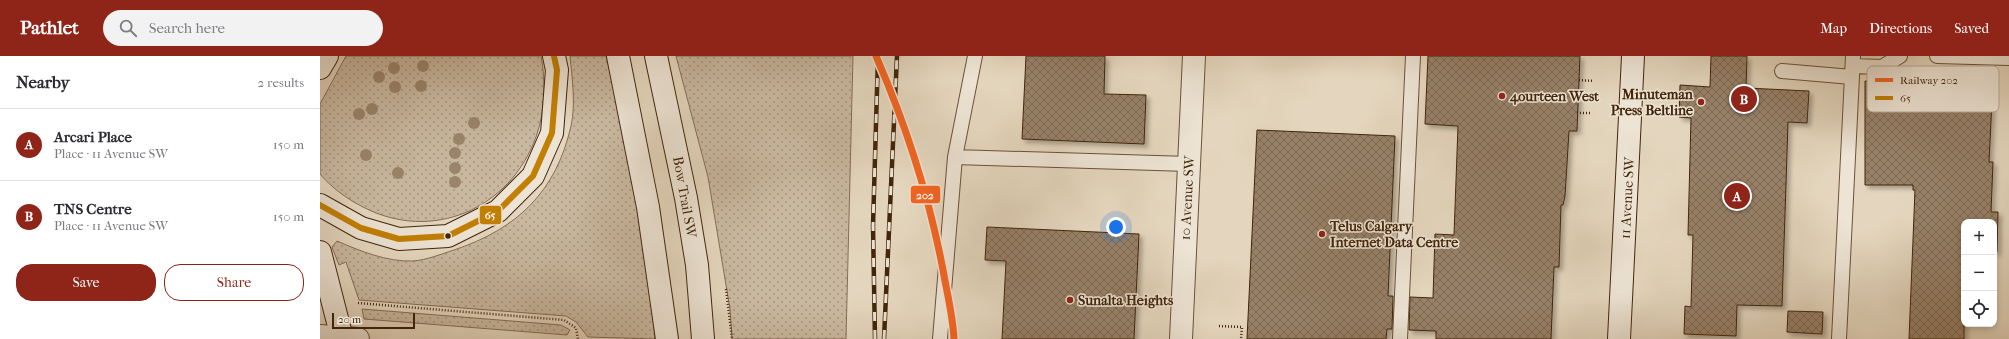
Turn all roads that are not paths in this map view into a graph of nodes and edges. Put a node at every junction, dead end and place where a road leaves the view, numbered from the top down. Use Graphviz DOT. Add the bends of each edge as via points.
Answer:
graph roads {
  1 [pos="327,56"];
  2 [pos="554,56"];
  3 [pos="618,56"];
  4 [pos="656,56"];
  5 [pos="975,56"];
  6 [pos="1194,56"];
  7 [pos="1413,56"];
  8 [pos="1634,56"];
  9 [pos="1900,56"];
  10 [pos="1937,56"];
  11 [pos="2009,58"];
  12 [pos="1884,66"];
  13 [pos="1853,67"];
  14 [pos="1867,67"];
  15 [pos="320,68"];
  16 [pos="1782,71"];
  17 [pos="955,157"];
  18 [pos="1189,164"];
  19 [pos="320,205"];
  20 [pos="320,252"];
  21 [pos="320,336"];
  22 [pos="350,338"];
  23 [pos="667,339"];
  24 [pos="703,339"];
  25 [pos="940,339"];
  26 [pos="1181,339"];
  27 [pos="1400,339"];
  28 [pos="1620,339"];
  29 [pos="1839,339"];
  1 -- 15 [label="main road"];
  2 -- 19 [label="main road" via="557,70 552,133 533,176 498,211 448,236 399,239 361,228"];
  3 -- 23 [label="main road" via="648,207"];
  4 -- 24 [label="main road, Bow Trail SW" via="686,198 697,265"];
  5 -- 17 [label="lane"];
  6 -- 18 [label="main road, 10 Avenue SW"];
  7 -- 27 [label="lane"];
  8 -- 28 [label="main road, 11 Avenue SW"];
  9 -- 12 [label="lane"];
  10 -- 11 [label="lane"];
  13 -- 14 [label="lane"];
  13 -- 16 [label="lane"];
  13 -- 29 [label="lane"];
  17 -- 18 [label="lane"];
  17 -- 25 [label="lane"];
  18 -- 26 [label="main road, 10 Avenue SW"];
  20 -- 22 [label="main road"];
  21 -- 22 [label="main road"];
}
